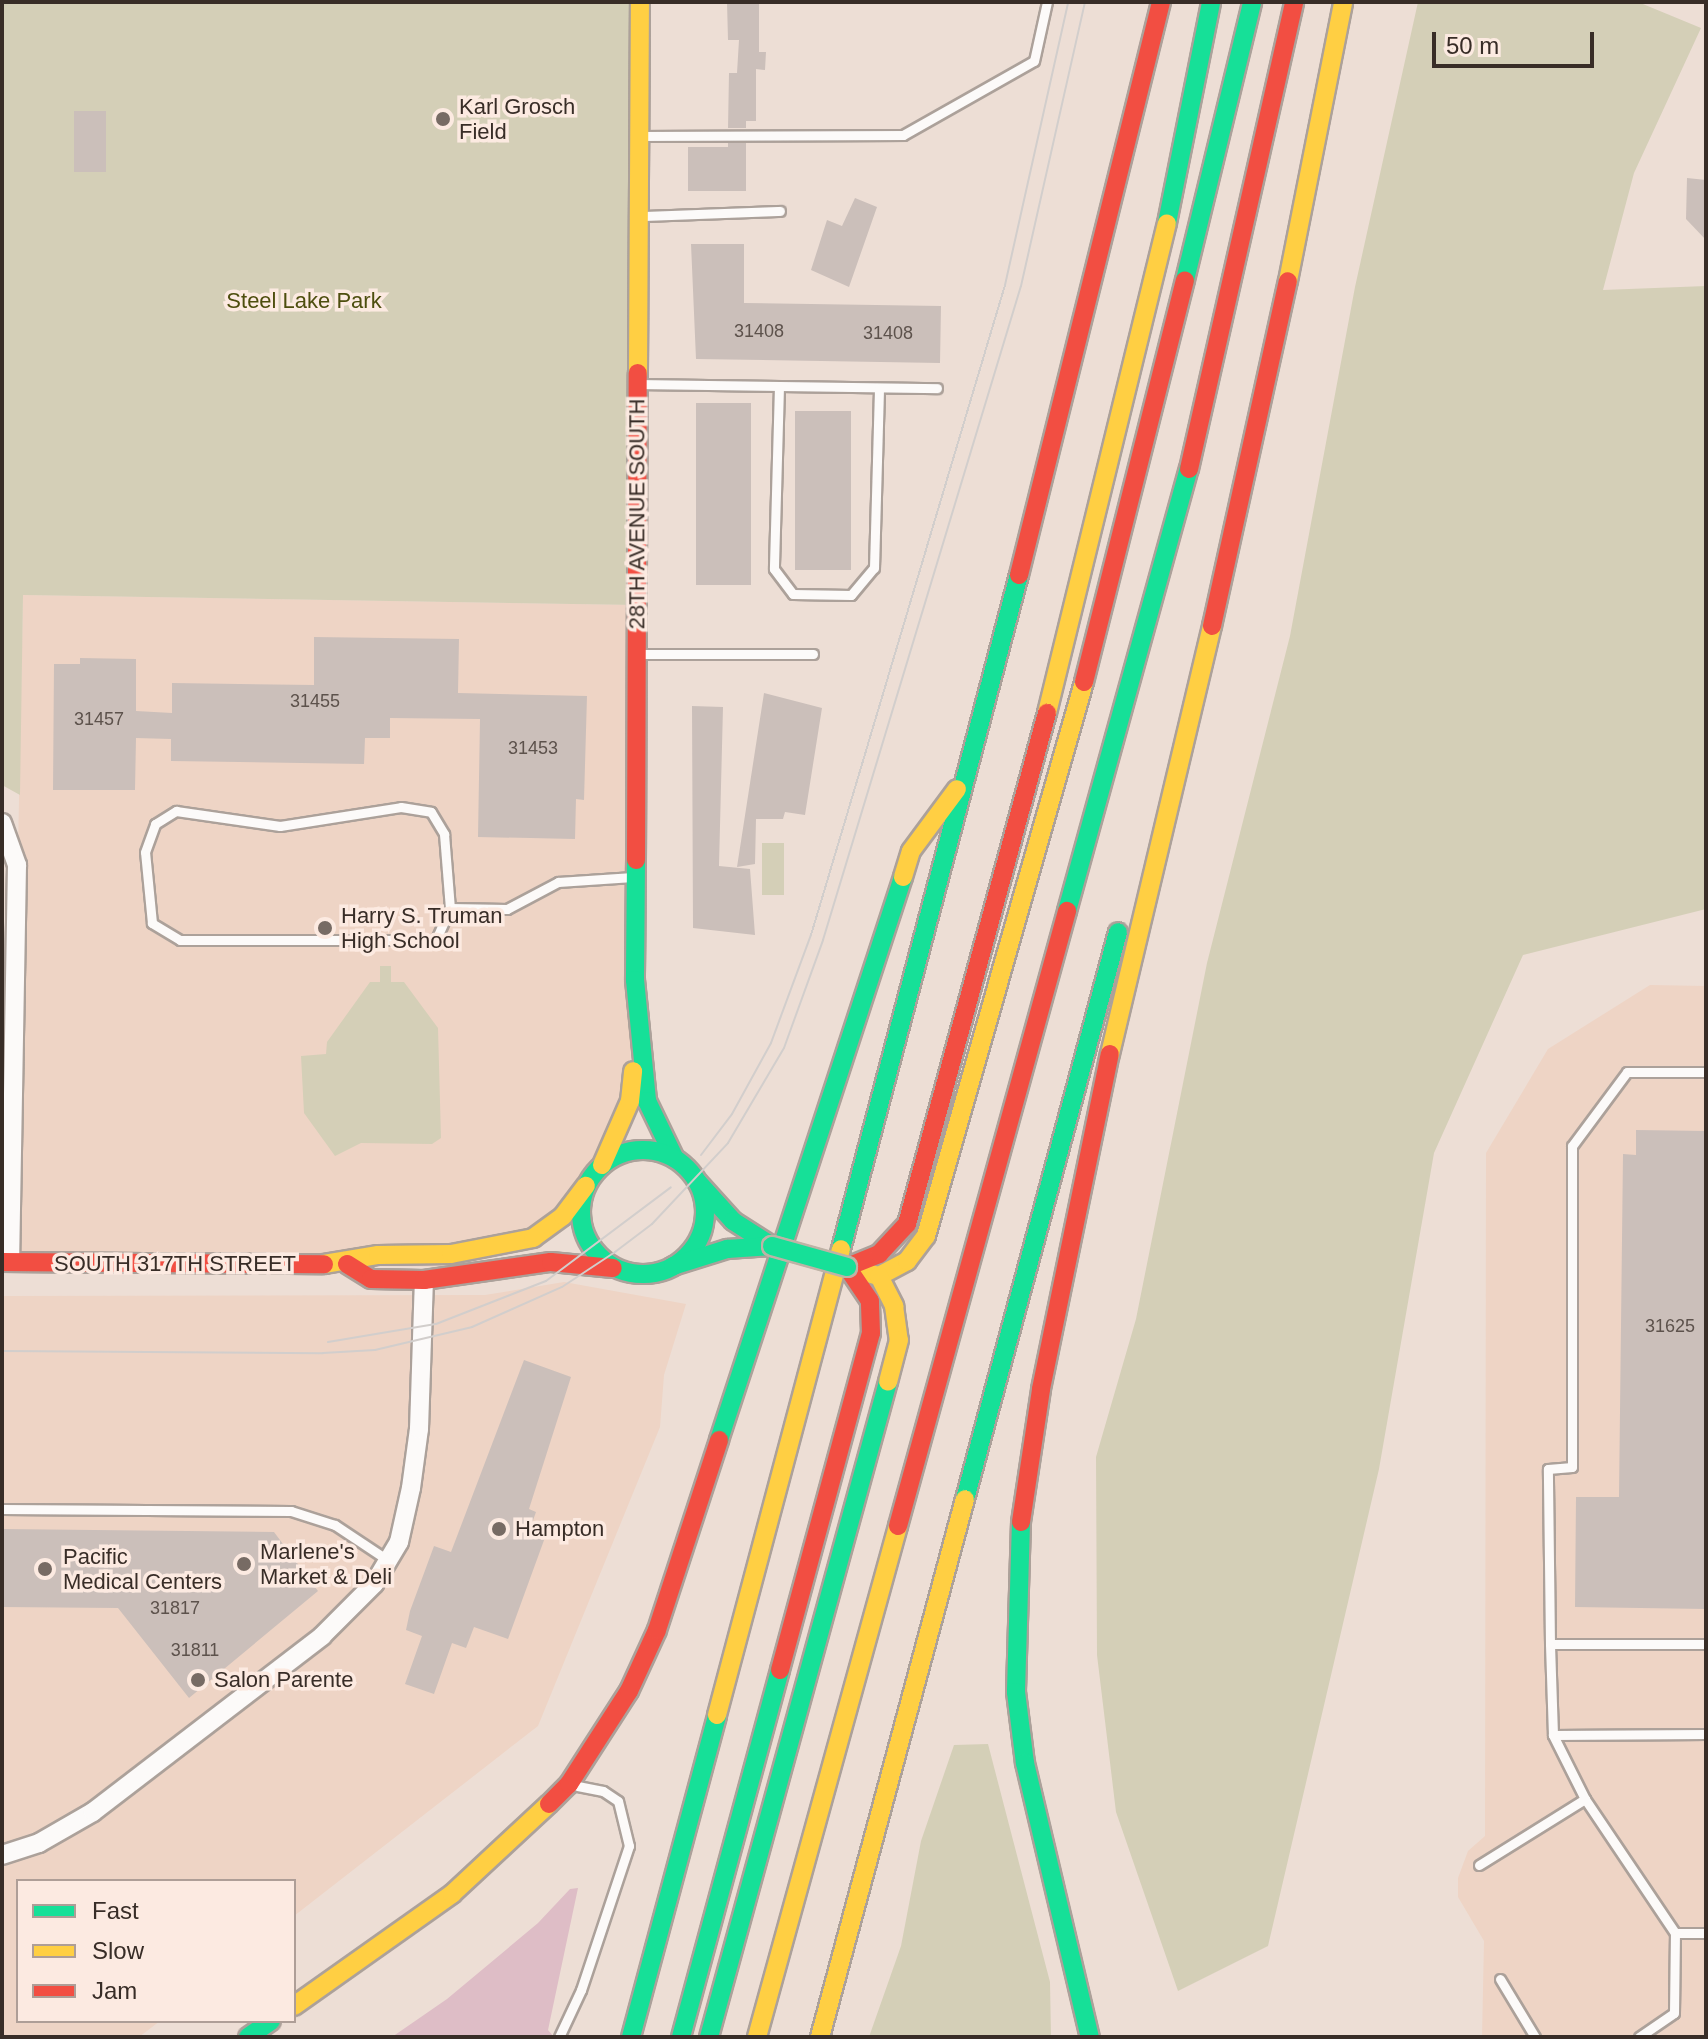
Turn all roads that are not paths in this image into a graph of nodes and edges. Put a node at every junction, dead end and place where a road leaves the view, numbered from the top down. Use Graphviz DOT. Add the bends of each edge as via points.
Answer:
graph roads {
  1 [pos="640,2"];
  2 [pos="1047,2"];
  3 [pos="1161,2"];
  4 [pos="1211,2"];
  5 [pos="1252,2"];
  6 [pos="1294,2"];
  7 [pos="1343,2"];
  8 [pos="639,136"];
  9 [pos="780,211"];
  10 [pos="639,216"];
  11 [pos="637,384"];
  12 [pos="779,386"];
  13 [pos="879,388"];
  14 [pos="937,388"];
  15 [pos="637,654"];
  16 [pos="813,654"];
  17 [pos="1186,720"];
  18 [pos="968,774"];
  19 [pos="2,823"];
  20 [pos="633,877"];
  21 [pos="450,908"];
  22 [pos="637,1027"];
  23 [pos="1706,1072"];
  24 [pos="675,1159"];
  25 [pos="602,1165"];
  26 [pos="696,1180"];
  27 [pos="586,1186"];
  28 [pos="772,1246"];
  29 [pos="6,1262"];
  30 [pos="347,1264"];
  31 [pos="673,1266"];
  32 [pos="847,1267"];
  33 [pos="618,1269"];
  34 [pos="879,1276"];
  35 [pos="424,1280"];
  36 [pos="2,1509"];
  37 [pos="389,1561"];
  38 [pos="1550,1644"];
  39 [pos="1706,1644"];
  40 [pos="1706,1734"];
  41 [pos="1553,1735"];
  42 [pos="569,1784"];
  43 [pos="1585,1799"];
  44 [pos="2,1855"];
  45 [pos="1479,1865"];
  46 [pos="1675,1933"];
  47 [pos="1706,1933"];
  48 [pos="1500,1979"];
  49 [pos="296,2005"];
  50 [pos="268,2023"];
  51 [pos="248,2037"];
  52 [pos="559,2037"];
  53 [pos="631,2037"];
  54 [pos="681,2037"];
  55 [pos="709,2037"];
  56 [pos="757,2037"];
  57 [pos="820,2037"];
  58 [pos="1090,2037"];
  59 [pos="1535,2037"];
  60 [pos="1639,2037"];
  1 -- 8 [label="main road, 28TH AVENUE SOUTH"];
  2 -- 8 [label="lane" via="1034,61 903,135"];
  3 -- 18 [label="main road" via="1104,248"];
  4 -- 32 [label="main road" via="1153,292 1084,579 907,1224 879,1254"];
  5 -- 34 [label="main road" via="1110,590 952,1151 926,1236 907,1261"];
  6 -- 56 [label="main road" via="1211,390"];
  7 -- 17 [label="main road" via="1258,436"];
  8 -- 10 [label="main road, 28TH AVENUE SOUTH"];
  9 -- 10 [label="lane"];
  10 -- 11 [label="main road, 28TH AVENUE SOUTH"];
  11 -- 12 [label="lane"];
  11 -- 15 [label="main road, 28TH AVENUE SOUTH"];
  12 -- 13 [label="lane"];
  12 -- 13 [label="lane" via="774,569 793,594 822,595 851,595 874,568"];
  13 -- 14 [label="lane"];
  15 -- 16 [label="lane"];
  15 -- 20 [label="main road, 28TH AVENUE SOUTH"];
  17 -- 57 [label="main road" via="1097,998"];
  17 -- 58 [label="main road" via="1041,1389 1019,1536 1016,1692 1025,1763"];
  18 -- 42 [label="main road" via="911,851 657,1630 614,1717"];
  18 -- 53 [label="main road"];
  19 -- 29 [label="street" via="17,865"];
  20 -- 21 [label="lane" via="558,882 507,909"];
  20 -- 22 [label="main road, 28TH AVENUE SOUTH"];
  21 -- 21 [label="lane" via="444,834 431,812 391,807 280,826 176,811 155,824 145,852 152,923 180,940 436,940"];
  22 -- 24 [label="main road, 28TH AVENUE SOUTH" via="647,1101"];
  22 -- 25 [label="main road, 28TH AVENUE SOUTH" via="630,1101"];
  23 -- 38 [label="lane" via="1627,1072 1572,1146 1572,1467 1548,1469"];
  24 -- 25 [label="main road" via="638,1150"];
  24 -- 26 [label="main road"];
  25 -- 27 [label="main road"];
  26 -- 28 [label="main road" via="733,1221"];
  26 -- 31 [label="main road" via="704,1218 688,1254"];
  27 -- 30 [label="main road, SOUTH 317TH STREET" via="563,1216 533,1238 451,1254 378,1255"];
  27 -- 33 [label="main road" via="581,1215 589,1243"];
  28 -- 31 [label="main road" via="727,1249"];
  28 -- 32 [label="main road, bridge"];
  29 -- 30 [label="main road, SOUTH 317TH STREET"];
  30 -- 35 [label="main road, SOUTH 317TH STREET" via="371,1279"];
  31 -- 33 [label="main road" via="655,1273"];
  32 -- 34 [label="main road"];
  32 -- 54 [label="main road" via="861,1283 872,1315 851,1413"];
  33 -- 35 [label="main road, SOUTH 317TH STREET" via="551,1262"];
  34 -- 55 [label="main road" via="894,1306 899,1340"];
  35 -- 37 [label="street" via="419,1429 399,1542"];
  36 -- 37 [label="lane" via="291,1511 335,1525"];
  37 -- 44 [label="street" via="357,1607 141,1776 63,1831"];
  38 -- 39 [label="lane"];
  38 -- 41 [label="lane"];
  40 -- 41 [label="lane"];
  41 -- 43 [label="lane"];
  42 -- 49 [label="main road" via="452,1894"];
  42 -- 52 [label="lane" via="603,1791 618,1801 629,1846 581,1990"];
  43 -- 45 [label="lane"];
  43 -- 46 [label="lane"];
  46 -- 47 [label="lane"];
  46 -- 60 [label="lane" via="1674,2013"];
  48 -- 59 [label="lane"];
  50 -- 51 [label="main road"];
}
